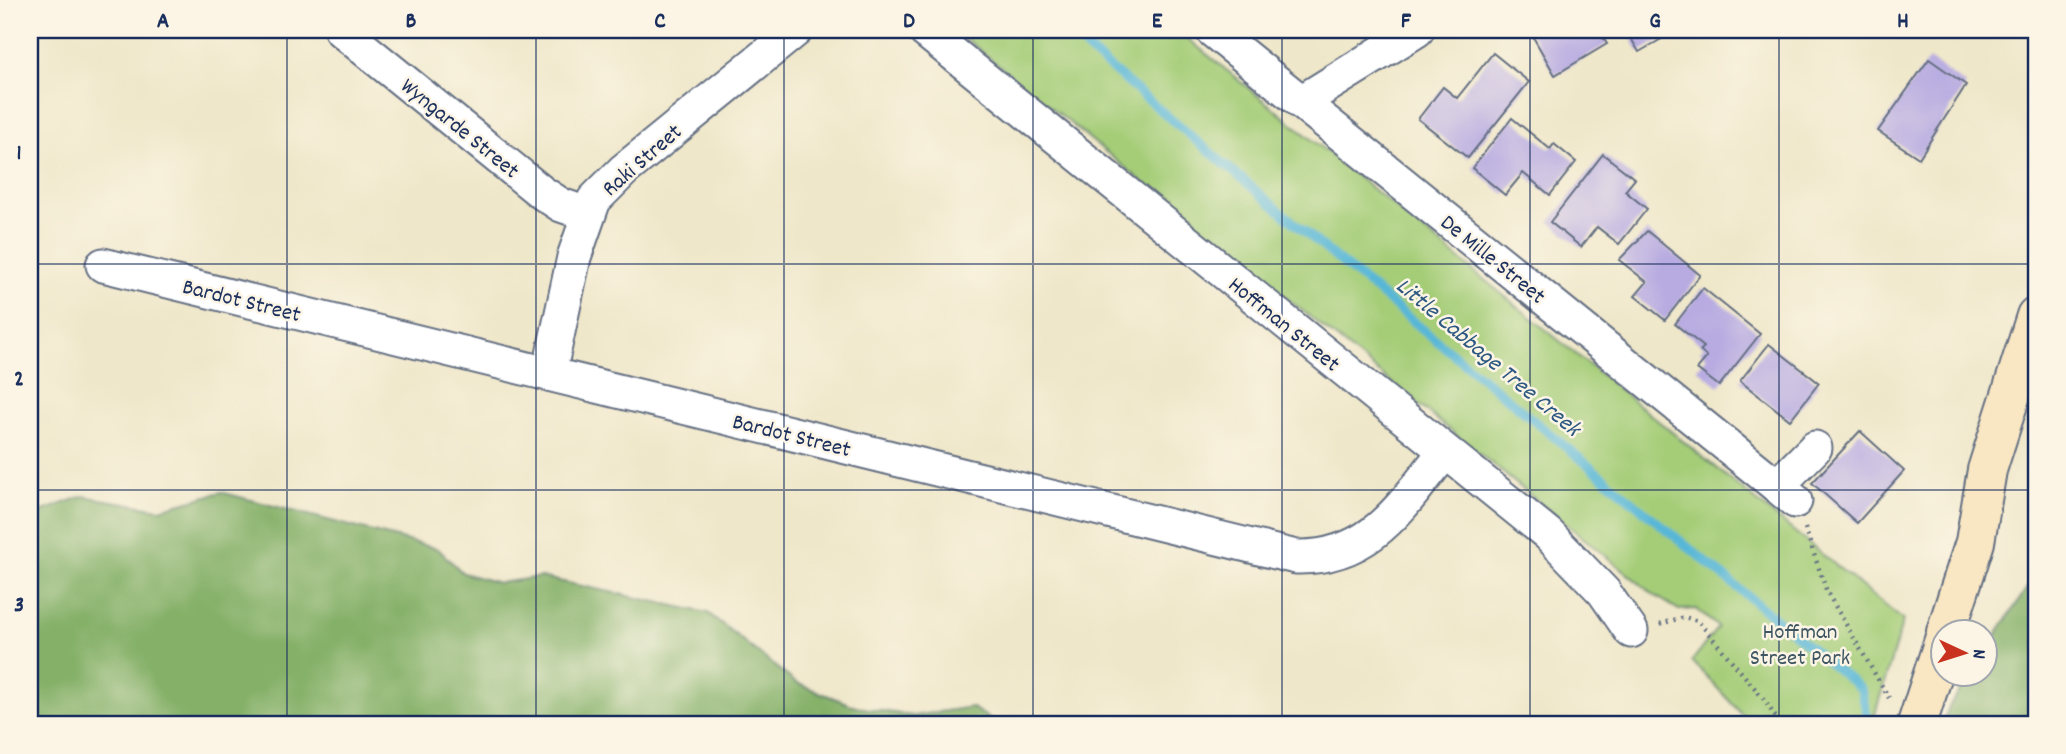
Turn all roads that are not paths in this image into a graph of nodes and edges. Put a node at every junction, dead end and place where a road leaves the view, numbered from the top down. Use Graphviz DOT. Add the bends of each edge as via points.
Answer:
graph roads {
  1 [pos="341,30"];
  2 [pos="796,30"];
  3 [pos="924,30"];
  4 [pos="1212,30"];
  5 [pos="1417,30"];
  6 [pos="1301,102"];
  7 [pos="587,214"];
  8 [pos="103,265"];
  9 [pos="2036,316"];
  10 [pos="549,374"];
  11 [pos="2036,391"];
  12 [pos="1815,449"];
  13 [pos="1444,453"];
  14 [pos="1975,541"];
  15 [pos="1950,618"];
  16 [pos="1631,631"];
  17 [pos="1930,670"];
  18 [pos="1912,708"];
  1 -- 7 [label="street, Wyngarde Street" via="541,192"];
  2 -- 7 [label="street, Raki Street" via="624,170 594,200"];
  3 -- 13 [label="street, Hoffman Street"];
  4 -- 6 [label="street, De Mille Street"];
  5 -- 6 [label="street"];
  6 -- 12 [label="street, De Mille Street" via="1786,494"];
  7 -- 10 [label="street, Raki Street"];
  8 -- 10 [label="street, Bardot Street"];
  9 -- 14 [label="main road" via="1987,470"];
  10 -- 13 [label="street, Bardot Street" via="1296,557 1335,555 1368,539"];
  11 -- 14 [label="main road" via="2000,498"];
  13 -- 16 [label="street, Hoffman Street" via="1548,534 1605,592"];
  14 -- 15 [label="main road"];
  17 -- 18 [label="main road"];
}
